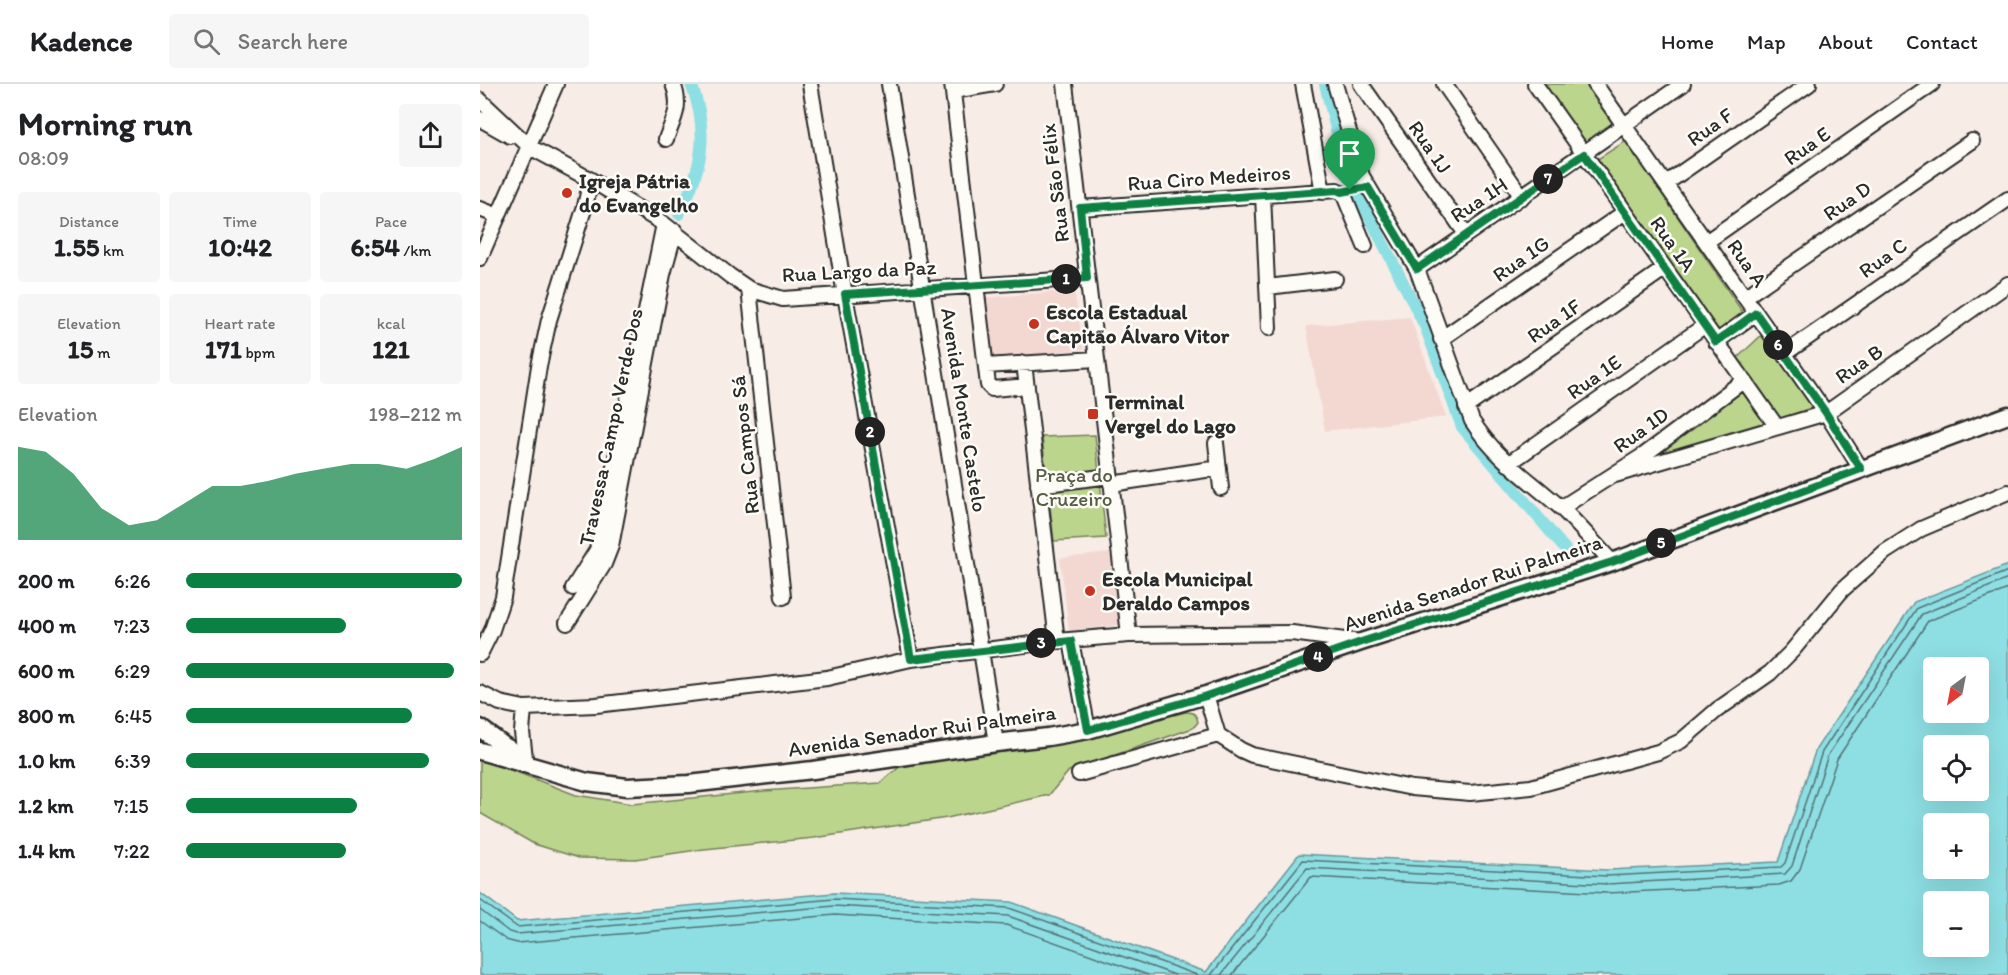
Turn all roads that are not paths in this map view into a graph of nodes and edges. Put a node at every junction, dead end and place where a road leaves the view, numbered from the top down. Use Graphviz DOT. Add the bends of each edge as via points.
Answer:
graph roads {
  1 [pos="556,84"];
  2 [pos="673,84"];
  3 [pos="810,84"];
  4 [pos="889,84"];
  5 [pos="995,84"];
  6 [pos="1065,84"];
  7 [pos="1303,84"];
  8 [pos="1335,84"];
  9 [pos="1361,84"];
  10 [pos="1444,84"];
  11 [pos="1535,84"];
  12 [pos="1595,84"];
  13 [pos="1683,84"];
  14 [pos="1809,84"];
  15 [pos="1932,84"];
  16 [pos="952,88"];
  17 [pos="480,100"];
  18 [pos="480,119"];
  19 [pos="1624,126"];
  20 [pos="666,139"];
  21 [pos="1972,141"];
  22 [pos="530,147"];
  23 [pos="1584,154"];
  24 [pos="591,180"];
  25 [pos="1665,184"];
  26 [pos="1352,190"];
  27 [pos="1323,192"];
  28 [pos="1263,195"];
  29 [pos="1522,197"];
  30 [pos="2008,199"];
  31 [pos="1080,208"];
  32 [pos="480,209"];
  33 [pos="1625,212"];
  34 [pos="498,216"];
  35 [pos="670,228"];
  36 [pos="1466,234"];
  37 [pos="1706,242"];
  38 [pos="1365,246"];
  39 [pos="480,258"];
  40 [pos="1417,269"];
  41 [pos="1664,269"];
  42 [pos="1087,278"];
  43 [pos="1335,279"];
  44 [pos="2008,284"];
  45 [pos="976,286"];
  46 [pos="1268,287"];
  47 [pos="749,289"];
  48 [pos="923,289"];
  49 [pos="845,294"];
  50 [pos="1745,297"];
  51 [pos="1756,313"];
  52 [pos="1704,326"];
  53 [pos="1269,328"];
  54 [pos="1441,339"];
  55 [pos="1716,342"];
  56 [pos="1784,354"];
  57 [pos="1096,359"];
  58 [pos="1024,363"];
  59 [pos="986,366"];
  60 [pos="1743,381"];
  61 [pos="1027,386"];
  62 [pos="1466,407"];
  63 [pos="1826,413"];
  64 [pos="2008,416"];
  65 [pos="1777,427"];
  66 [pos="1216,442"];
  67 [pos="1508,464"];
  68 [pos="1219,468"];
  69 [pos="1861,469"];
  70 [pos="1614,475"];
  71 [pos="1110,480"];
  72 [pos="1038,485"];
  73 [pos="1221,488"];
  74 [pos="2008,492"];
  75 [pos="1561,508"];
  76 [pos="605,541"];
  77 [pos="1612,562"];
  78 [pos="573,588"];
  79 [pos="783,597"];
  80 [pos="567,623"];
  81 [pos="1129,634"];
  82 [pos="1064,641"];
  83 [pos="1361,642"];
  84 [pos="981,650"];
  85 [pos="480,654"];
  86 [pos="911,659"];
  87 [pos="480,693"];
  88 [pos="1206,696"];
  89 [pos="524,708"];
  90 [pos="480,728"];
  91 [pos="1088,730"];
  92 [pos="1218,735"];
  93 [pos="996,743"];
  94 [pos="480,751"];
  95 [pos="525,758"];
  96 [pos="548,771"];
  97 [pos="1079,774"];
  1 -- 22 [label="street"];
  2 -- 20 [label="street" via="678,104"];
  3 -- 49 [label="street"];
  4 -- 48 [label="street, Avenida Monte Castelo"];
  5 -- 16 [label="street"];
  6 -- 31 [label="street, Rua São Félix"];
  7 -- 27 [label="street"];
  8 -- 26 [label="street" via="1356,158"];
  9 -- 36 [label="street, Rua 1J"];
  10 -- 29 [label="street"];
  11 -- 23 [label="street, Rua 1A"];
  12 -- 19 [label="street, Rua A"];
  13 -- 19 [label="street, Rua 1H"];
  14 -- 25 [label="street, Rua F"];
  15 -- 37 [label="street, Rua E"];
  16 -- 45 [label="street"];
  17 -- 22 [label="street, Rua Largo da Paz"];
  18 -- 22 [label="street"];
  19 -- 23 [label="street, Rua 1H"];
  19 -- 25 [label="street, Rua A"];
  21 -- 50 [label="street, Rua D"];
  22 -- 24 [label="street, Rua Largo da Paz"];
  22 -- 34 [label="street"];
  23 -- 29 [label="street, Rua 1H"];
  23 -- 33 [label="street, Rua 1A"];
  24 -- 35 [label="street, Rua Largo da Paz"];
  24 -- 85 [label="street" via="541,355 503,597"];
  25 -- 37 [label="street, Rua A"];
  26 -- 27 [label="street, Rua Ciro Medeiros"];
  26 -- 38 [label="street"];
  26 -- 40 [label="street"];
  27 -- 28 [label="street, Rua Ciro Medeiros"];
  28 -- 31 [label="street, Rua Ciro Medeiros"];
  28 -- 46 [label="street"];
  29 -- 36 [label="street, Rua 1H"];
  30 -- 56 [label="street, Rua C"];
  31 -- 42 [label="street, Rua São Félix"];
  32 -- 34 [label="street"];
  33 -- 41 [label="street, Rua 1A"];
  33 -- 54 [label="street, Rua 1G"];
  34 -- 39 [label="street"];
  35 -- 47 [label="street, Rua Largo da Paz"];
  35 -- 76 [label="street, Travessa Campo Verde Dos"];
  36 -- 40 [label="street, Rua 1H"];
  37 -- 50 [label="street, Rua A"];
  40 -- 54 [label="street"];
  41 -- 52 [label="street, Rua 1A"];
  41 -- 62 [label="street, Rua 1F"];
  42 -- 45 [label="street, Rua Largo da Paz"];
  42 -- 57 [label="street, Rua São Félix"];
  43 -- 46 [label="street"];
  44 -- 63 [label="street, Rua B"];
  45 -- 48 [label="street, Rua Largo da Paz"];
  45 -- 59 [label="street"];
  46 -- 53 [label="street"];
  47 -- 49 [label="street, Rua Largo da Paz" via="783,299"];
  47 -- 79 [label="street, Rua Campos Sá"];
  48 -- 49 [label="street, Rua Largo da Paz"];
  48 -- 84 [label="street, Avenida Monte Castelo"];
  49 -- 86 [label="street"];
  50 -- 51 [label="street, Rua A"];
  51 -- 55 [label="street"];
  51 -- 56 [label="street, Rua A"];
  52 -- 55 [label="street, Rua 1A"];
  52 -- 67 [label="street, Rua 1E"];
  54 -- 62 [label="street"];
  55 -- 60 [label="street, Rua 1A"];
  56 -- 63 [label="street, Rua A"];
  57 -- 58 [label="street"];
  57 -- 71 [label="street, Rua São Félix"];
  58 -- 59 [label="street"];
  58 -- 61 [label="street"];
  59 -- 61 [label="street" via="990,388"];
  60 -- 65 [label="street, Rua 1A"];
  60 -- 70 [label="street, Rua 1D"];
  61 -- 72 [label="street"];
  62 -- 67 [label="street" via="1482,436"];
  63 -- 65 [label="street, Rua B"];
  63 -- 69 [label="street, Rua A"];
  64 -- 69 [label="main road, Avenida Senador Rui Palmeira"];
  65 -- 70 [label="street, Rua B"];
  66 -- 68 [label="street"];
  67 -- 75 [label="street"];
  68 -- 71 [label="street"];
  68 -- 73 [label="street"];
  69 -- 77 [label="main road, Avenida Senador Rui Palmeira"];
  70 -- 75 [label="street, Rua 1D"];
  71 -- 72 [label="street"];
  71 -- 81 [label="street, Rua São Félix"];
  72 -- 82 [label="street"];
  74 -- 92 [label="street" via="1921,529 1885,552 1842,590 1770,673 1681,741 1658,752 1531,788 1450,792 1412,788 1252,754"];
  75 -- 77 [label="street"];
  76 -- 78 [label="street"];
  76 -- 80 [label="street, Travessa Campo Verde Dos" via="604,564"];
  77 -- 83 [label="main road, Avenida Senador Rui Palmeira"];
  81 -- 82 [label="street"];
  81 -- 83 [label="street" via="1292,633"];
  82 -- 84 [label="street"];
  82 -- 91 [label="street"];
  83 -- 88 [label="main road, Avenida Senador Rui Palmeira"];
  84 -- 86 [label="street"];
  84 -- 93 [label="street, Avenida Monte Castelo"];
  86 -- 89 [label="street" via="816,680 596,705"];
  87 -- 89 [label="street" via="500,703"];
  88 -- 91 [label="main road, Avenida Senador Rui Palmeira"];
  88 -- 92 [label="street"];
  89 -- 95 [label="street"];
  90 -- 95 [label="main road, Avenida Senador Rui Palmeira"];
  91 -- 93 [label="main road, Avenida Senador Rui Palmeira"];
  92 -- 97 [label="street"];
  93 -- 96 [label="main road, Avenida Senador Rui Palmeira" via="689,784 627,787 587,782"];
  94 -- 96 [label="main road, Avenida Senador Rui Palmeira"];
  95 -- 96 [label="main road, Avenida Senador Rui Palmeira"];
}
